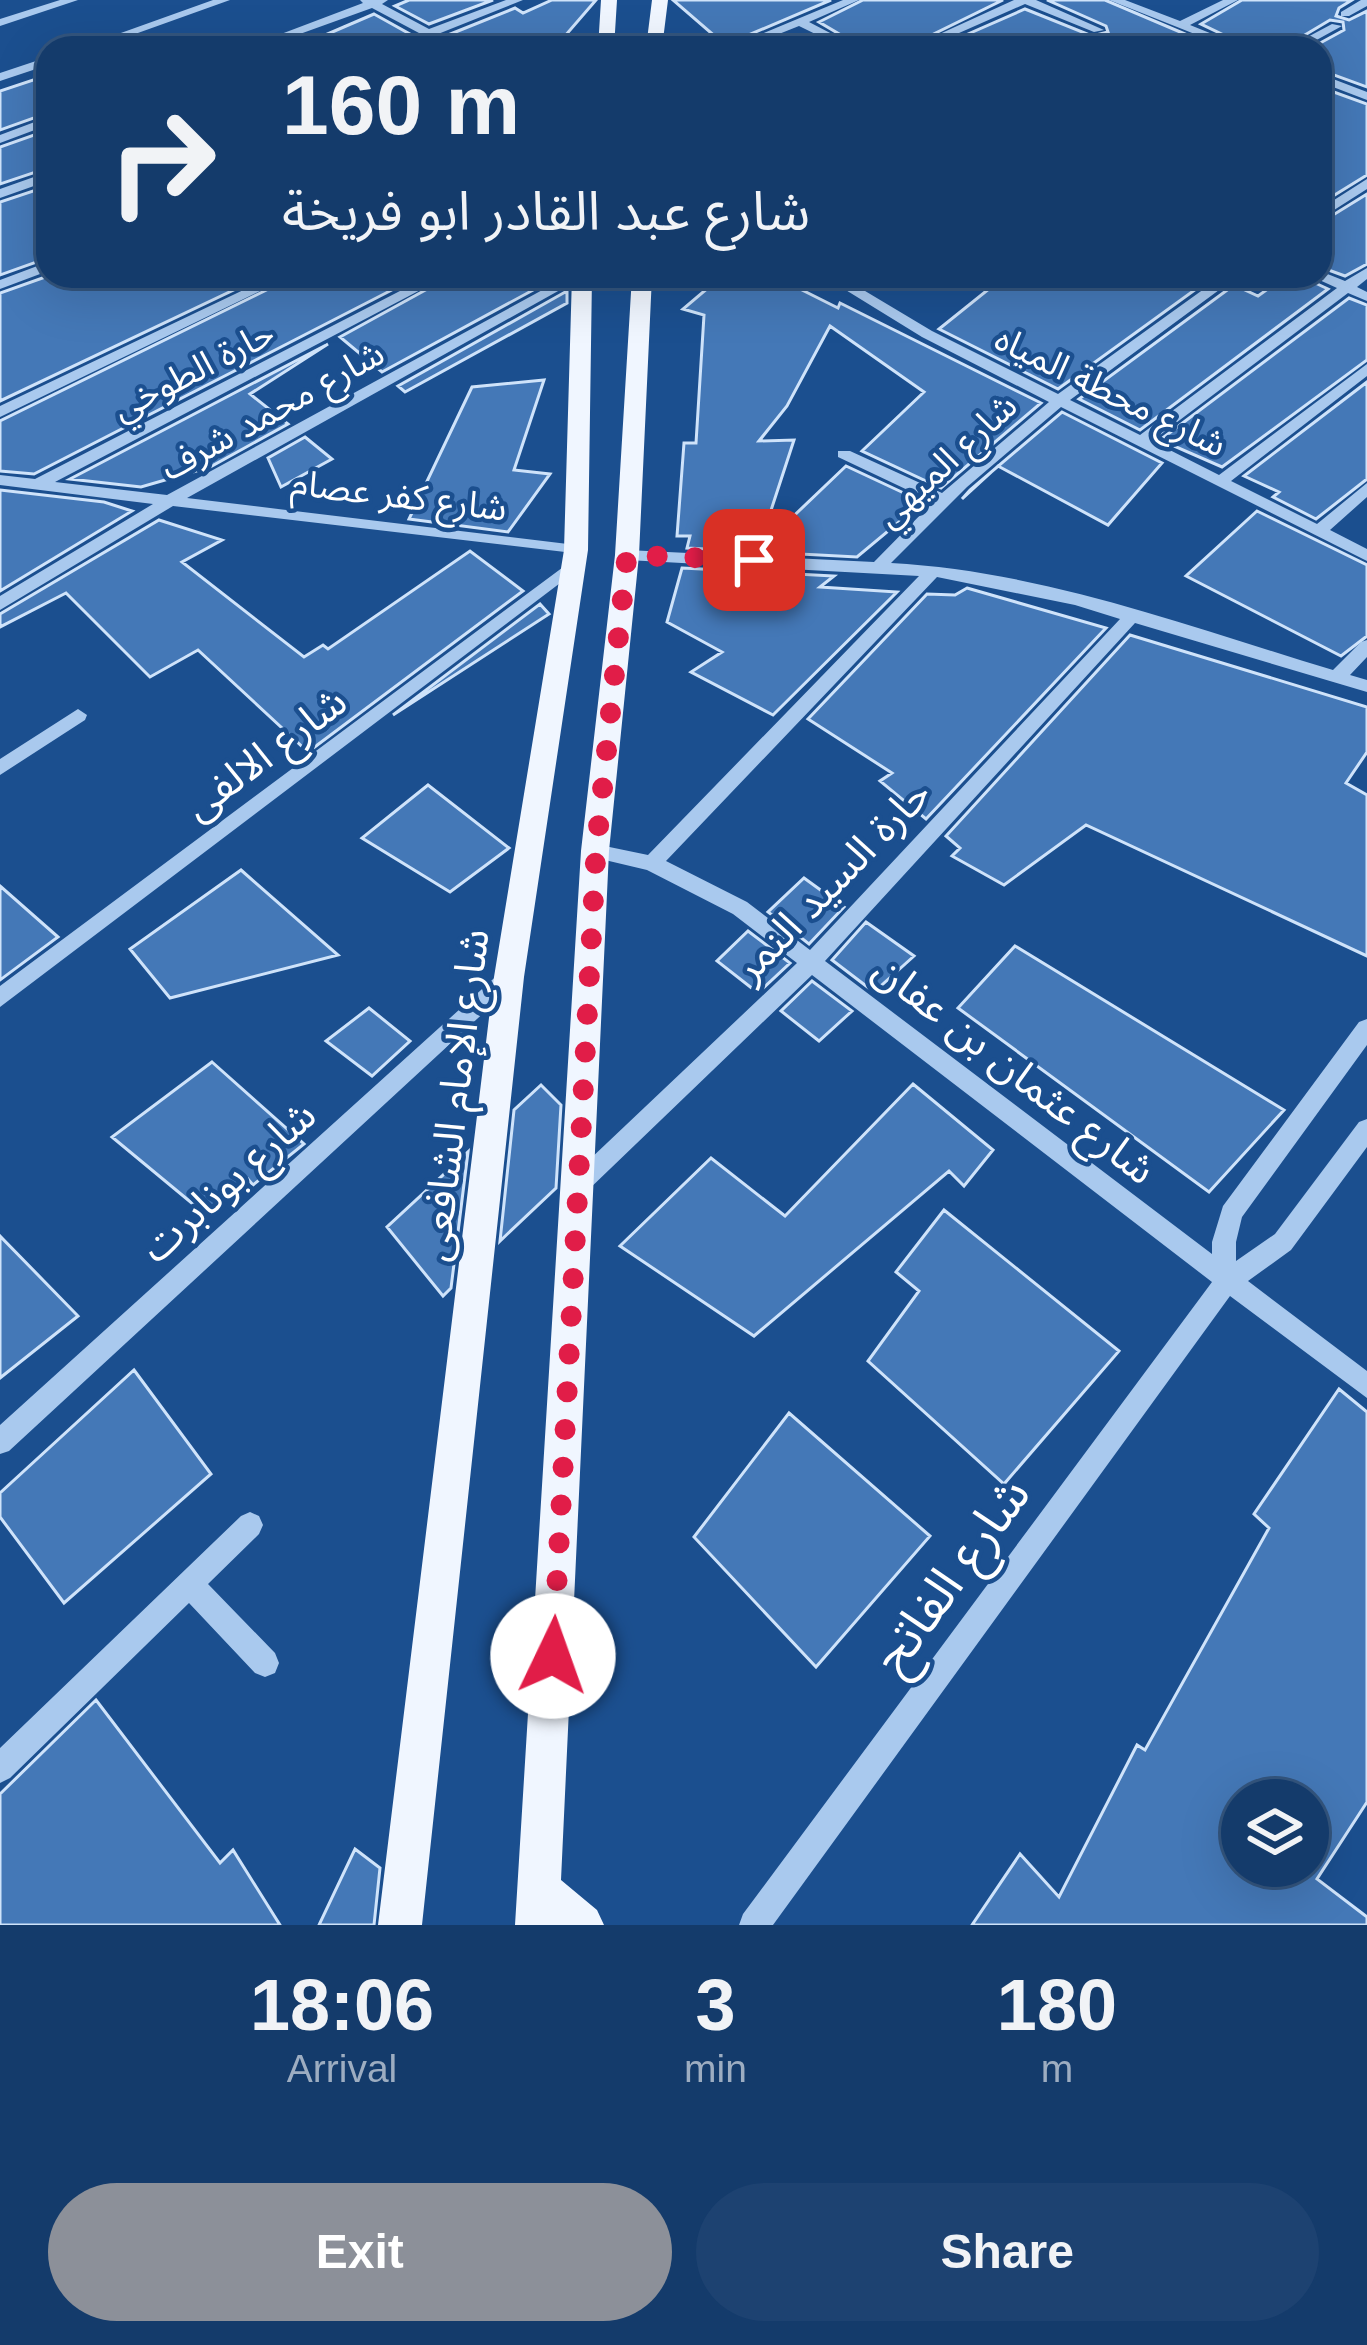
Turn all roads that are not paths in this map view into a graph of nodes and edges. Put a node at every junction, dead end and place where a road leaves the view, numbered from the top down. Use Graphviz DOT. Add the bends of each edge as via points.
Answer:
graph roads {
  1 [pos="72,0"];
  2 [pos="224,0"];
  3 [pos="517,0"];
  4 [pos="609,0"];
  5 [pos="660,0"];
  6 [pos="853,0"];
  7 [pos="1025,0"];
  8 [pos="1115,0"];
  9 [pos="1232,0"];
  10 [pos="373,1"];
  11 [pos="1367,2"];
  12 [pos="1345,14"];
  13 [pos="800,22"];
  14 [pos="0,23"];
  15 [pos="1180,25"];
  16 [pos="1336,26"];
  17 [pos="1098,30"];
  18 [pos="428,33"];
  19 [pos="120,36"];
  20 [pos="281,36"];
  21 [pos="420,36"];
  22 [pos="434,36"];
  23 [pos="606,36"];
  24 [pos="656,36"];
  25 [pos="764,36"];
  26 [pos="829,36"];
  27 [pos="942,36"];
  28 [pos="1209,36"];
  29 [pos="1316,36"];
  30 [pos="36,65"];
  31 [pos="0,77"];
  32 [pos="1332,83"];
  33 [pos="1367,96"];
  34 [pos="36,126"];
  35 [pos="0,139"];
  36 [pos="36,180"];
  37 [pos="1367,183"];
  38 [pos="0,194"];
  39 [pos="1332,207"];
  40 [pos="36,271"];
  41 [pos="1367,272"];
  42 [pos="1332,281"];
  43 [pos="0,285"];
  44 [pos="1346,287"];
  45 [pos="259,288"];
  46 [pos="417,288"];
  47 [pos="558,288"];
  48 [pos="580,288"];
  49 [pos="641,288"];
  50 [pos="850,288"];
  51 [pos="1214,288"];
  52 [pos="1367,297"];
  53 [pos="1367,369"];
  54 [pos="1058,398"];
  55 [pos="0,412"];
  56 [pos="1143,441"];
  57 [pos="844,454"];
  58 [pos="0,480"];
  59 [pos="1222,480"];
  60 [pos="38,484"];
  61 [pos="1367,488"];
  62 [pos="940,499"];
  63 [pos="171,500"];
  64 [pos="1319,530"];
  65 [pos="627,555"];
  66 [pos="1367,556"];
  67 [pos="575,557"];
  68 [pos="880,564"];
  69 [pos="933,571"];
  70 [pos="0,604"];
  71 [pos="1132,616"];
  72 [pos="1367,646"];
  73 [pos="1337,677"];
  74 [pos="1367,686"];
  75 [pos="78,715"];
  76 [pos="0,768"];
  77 [pos="596,851"];
  78 [pos="652,863"];
  79 [pos="812,962"];
  80 [pos="508,977"];
  81 [pos="0,998"];
  82 [pos="1367,1028"];
  83 [pos="1367,1129"];
  84 [pos="577,1186"];
  85 [pos="1226,1282"];
  86 [pos="1367,1386"];
  87 [pos="0,1442"];
  88 [pos="250,1525"];
  89 [pos="189,1584"];
  90 [pos="265,1663"];
  91 [pos="0,1768"];
  92 [pos="539,1908"];
  93 [pos="400,1925"];
  94 [pos="582,1925"];
  95 [pos="754,1925"];
  1 -- 14 [label="street"];
  2 -- 19 [label="street"];
  3 -- 18 [label="street"];
  4 -- 23 [label="main road"];
  5 -- 24 [label="main road"];
  6 -- 13 [label="street"];
  7 -- 17 [label="street"];
  7 -- 27 [label="street"];
  8 -- 15 [label="street"];
  9 -- 15 [label="street"];
  10 -- 18 [label="street"];
  10 -- 20 [label="street"];
  11 -- 12 [label="street"];
  13 -- 25 [label="street"];
  13 -- 26 [label="street"];
  15 -- 28 [label="street"];
  16 -- 29 [label="street"];
  18 -- 21 [label="street"];
  18 -- 22 [label="street"];
  30 -- 31 [label="street"];
  32 -- 33 [label="street"];
  34 -- 35 [label="street"];
  36 -- 38 [label="street"];
  37 -- 39 [label="street"];
  40 -- 43 [label="street"];
  41 -- 44 [label="street"];
  42 -- 44 [label="street"];
  44 -- 52 [label="street"];
  44 -- 56 [label="street"];
  45 -- 55 [label="street"];
  46 -- 60 [label="street, حارة الطوخي"];
  47 -- 63 [label="street, شارع محمد شرف"];
  48 -- 67 [label="main road, شارع الإمام الشافعى"];
  49 -- 65 [label="main road"];
  50 -- 54 [label="street, شارع محطة المياه"];
  51 -- 54 [label="street, شارع الميهي"];
  53 -- 59 [label="street"];
  54 -- 56 [label="street, شارع محطة المياه"];
  54 -- 62 [label="street, شارع الميهي"];
  56 -- 59 [label="street, شارع محطة المياه"];
  57 -- 62 [label="street"];
  58 -- 60 [label="street, شارع كفر عصام"];
  59 -- 64 [label="street, شارع محطة المياه"];
  60 -- 63 [label="street, شارع كفر عصام"];
  61 -- 64 [label="street"];
  62 -- 68 [label="street, شارع الميهي"];
  63 -- 67 [label="street, شارع كفر عصام"];
  63 -- 70 [label="street, شارع محمد شرف"];
  64 -- 66 [label="street, شارع محطة المياه"];
  65 -- 68 [label="street"];
  65 -- 77 [label="main road"];
  67 -- 80 [label="main road, شارع الإمام الشافعى"];
  67 -- 81 [label="street, شارع الالفى"];
  68 -- 69 [label="street"];
  69 -- 71 [label="street"];
  69 -- 78 [label="street"];
  71 -- 73 [label="street"];
  71 -- 79 [label="street, حارة السيد النمر"];
  72 -- 73 [label="street"];
  73 -- 74 [label="street"];
  75 -- 76 [label="street"];
  77 -- 78 [label="street, شارع عثمان بن عفان"];
  77 -- 84 [label="main road"];
  78 -- 79 [label="street, شارع عثمان بن عفان" via="740,908"];
  79 -- 84 [label="street, حارة السيد النمر"];
  79 -- 85 [label="street, شارع عثمان بن عفان"];
  80 -- 87 [label="street, شارع بونابرت"];
  80 -- 93 [label="main road, شارع الإمام الشافعى"];
  82 -- 85 [label="street" via="1231,1213"];
  83 -- 85 [label="street, شارع الفاتح" via="1283,1242"];
  84 -- 92 [label="main road"];
  85 -- 86 [label="street, شارع عثمان بن عفان"];
  85 -- 95 [label="street, شارع الفاتح"];
  88 -- 89 [label="street"];
  89 -- 90 [label="street"];
  89 -- 91 [label="street"];
  92 -- 94 [label="main road"];
}
